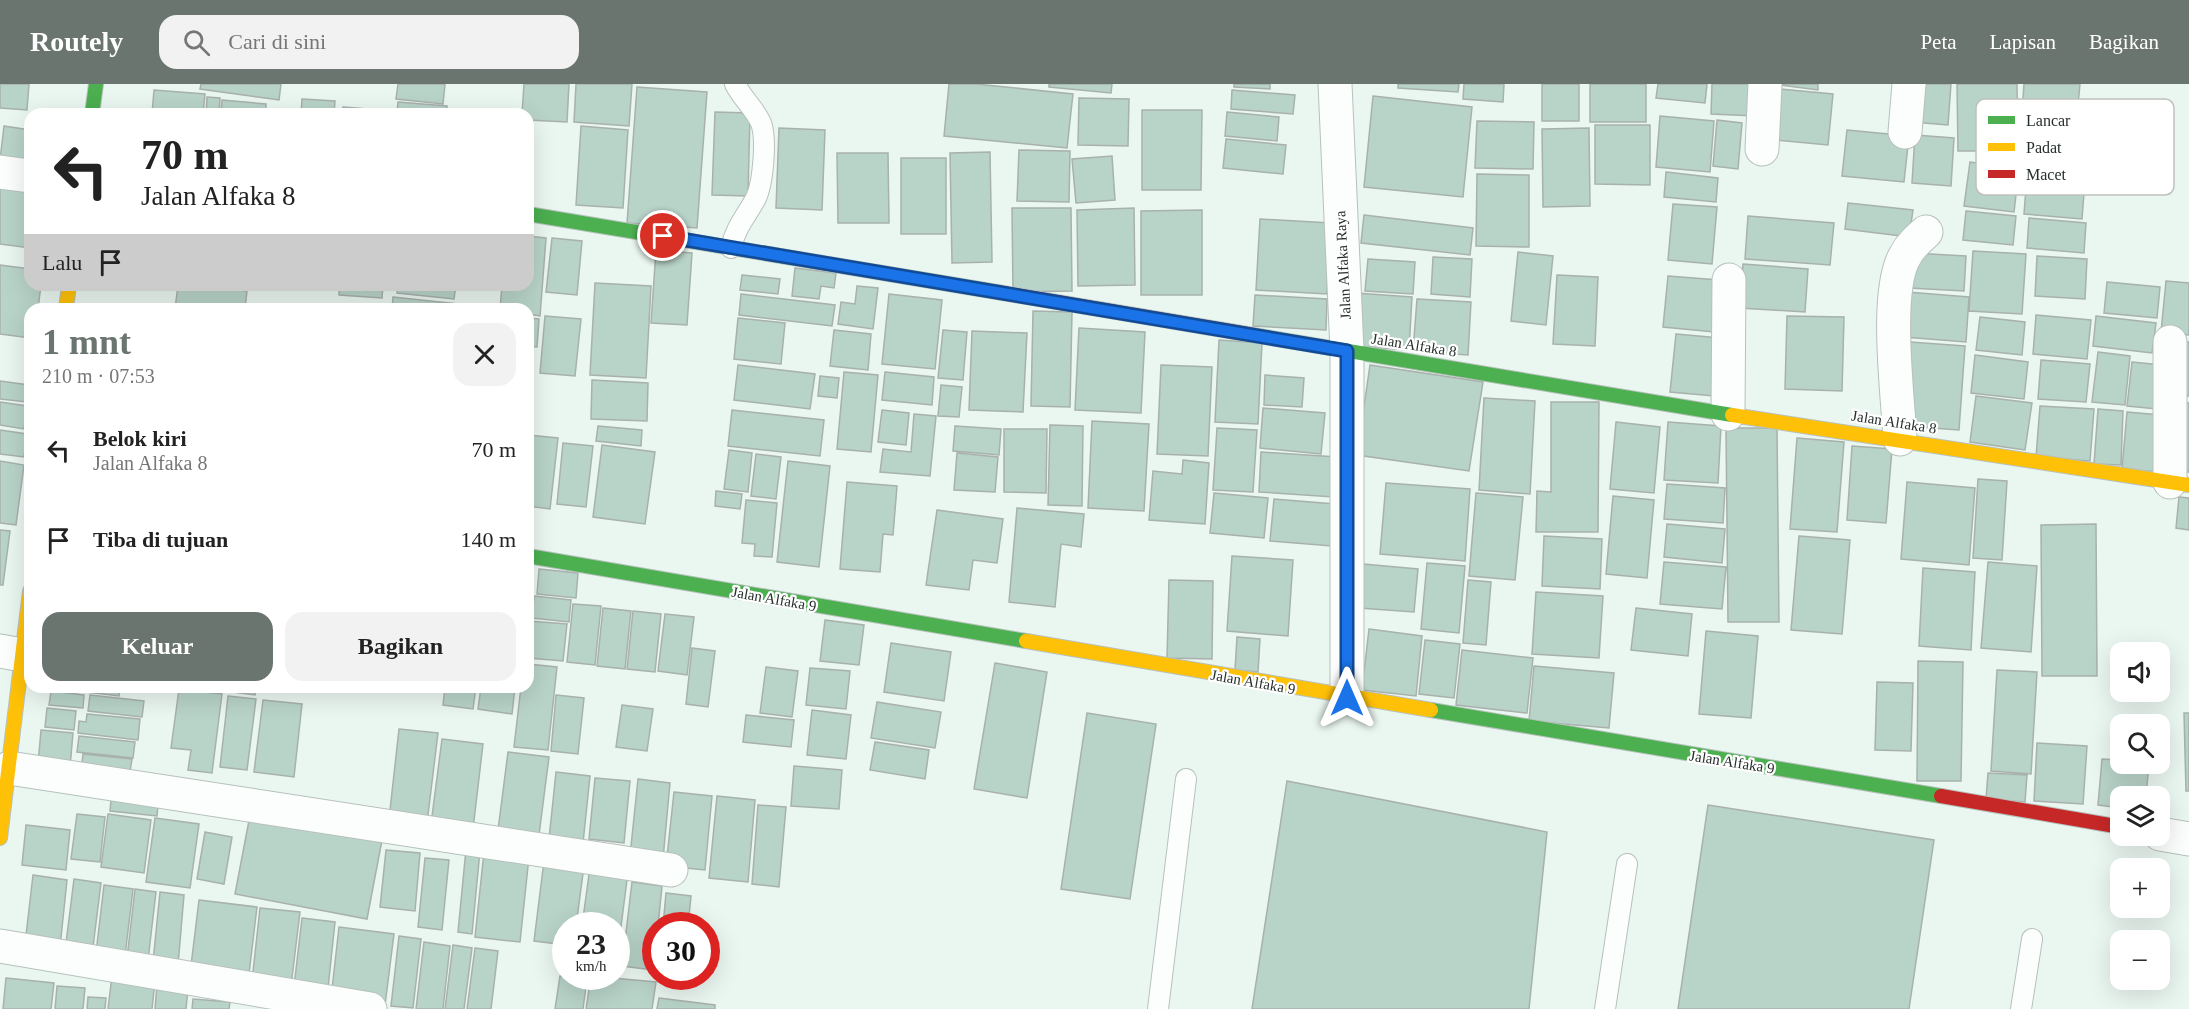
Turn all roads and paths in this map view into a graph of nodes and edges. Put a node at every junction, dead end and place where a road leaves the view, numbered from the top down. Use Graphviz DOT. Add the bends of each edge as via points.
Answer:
graph roads {
  1 [pos="96,84"];
  2 [pos="735,84"];
  3 [pos="1335,84"];
  4 [pos="1765,84"];
  5 [pos="1910,84"];
  6 [pos="93,108"];
  7 [pos="1905,132"];
  8 [pos="1762,149"];
  9 [pos="0,172"];
  10 [pos="24,175"];
  11 [pos="534,215"];
  12 [pos="1926,232"];
  13 [pos="731,248"];
  14 [pos="1729,280"];
  15 [pos="2169,342"];
  16 [pos="1347,351"];
  17 [pos="1728,414"];
  18 [pos="1900,440"];
  19 [pos="2179,483"];
  20 [pos="534,557"];
  21 [pos="24,611"];
  22 [pos="11,653"];
  23 [pos="1347,698"];
  24 [pos="9,768"];
  25 [pos="1186,779"];
  26 [pos="2110,825"];
  27 [pos="2170,836"];
  28 [pos="0,838"];
  29 [pos="2189,839"];
  30 [pos="1627,864"];
  31 [pos="671,870"];
  32 [pos="2032,939"];
  33 [pos="0,946"];
  34 [pos="370,1009"];
  35 [pos="1158,1009"];
  36 [pos="1605,1009"];
  37 [pos="2021,1009"];
  1 -- 6 [label="street"];
  2 -- 13 [label="lane" via="762,126 763,144 757,196 733,234"];
  3 -- 16 [label="street, Jalan Alfaka Raya"];
  4 -- 8 [label="street"];
  5 -- 7 [label="street"];
  9 -- 10 [label="street"];
  11 -- 13 [label="street, Jalan Alfaka 8"];
  12 -- 18 [label="street" via="1904,257 1894,308"];
  13 -- 16 [label="street, Jalan Alfaka 8"];
  14 -- 17 [label="street"];
  15 -- 19 [label="street"];
  16 -- 17 [label="street, Jalan Alfaka 8"];
  16 -- 23 [label="street, Jalan Alfaka Raya"];
  17 -- 18 [label="street, Jalan Alfaka 8"];
  18 -- 19 [label="street, Jalan Alfaka 8"];
  20 -- 23 [label="street, Jalan Alfaka 9"];
  21 -- 22 [label="street"];
  22 -- 24 [label="street"];
  23 -- 26 [label="street, Jalan Alfaka 9"];
  24 -- 28 [label="street"];
  24 -- 31 [label="street"];
  25 -- 35 [label="lane"];
  27 -- 29 [label="street"];
  30 -- 36 [label="lane"];
  32 -- 37 [label="lane"];
  33 -- 34 [label="street"];
}
